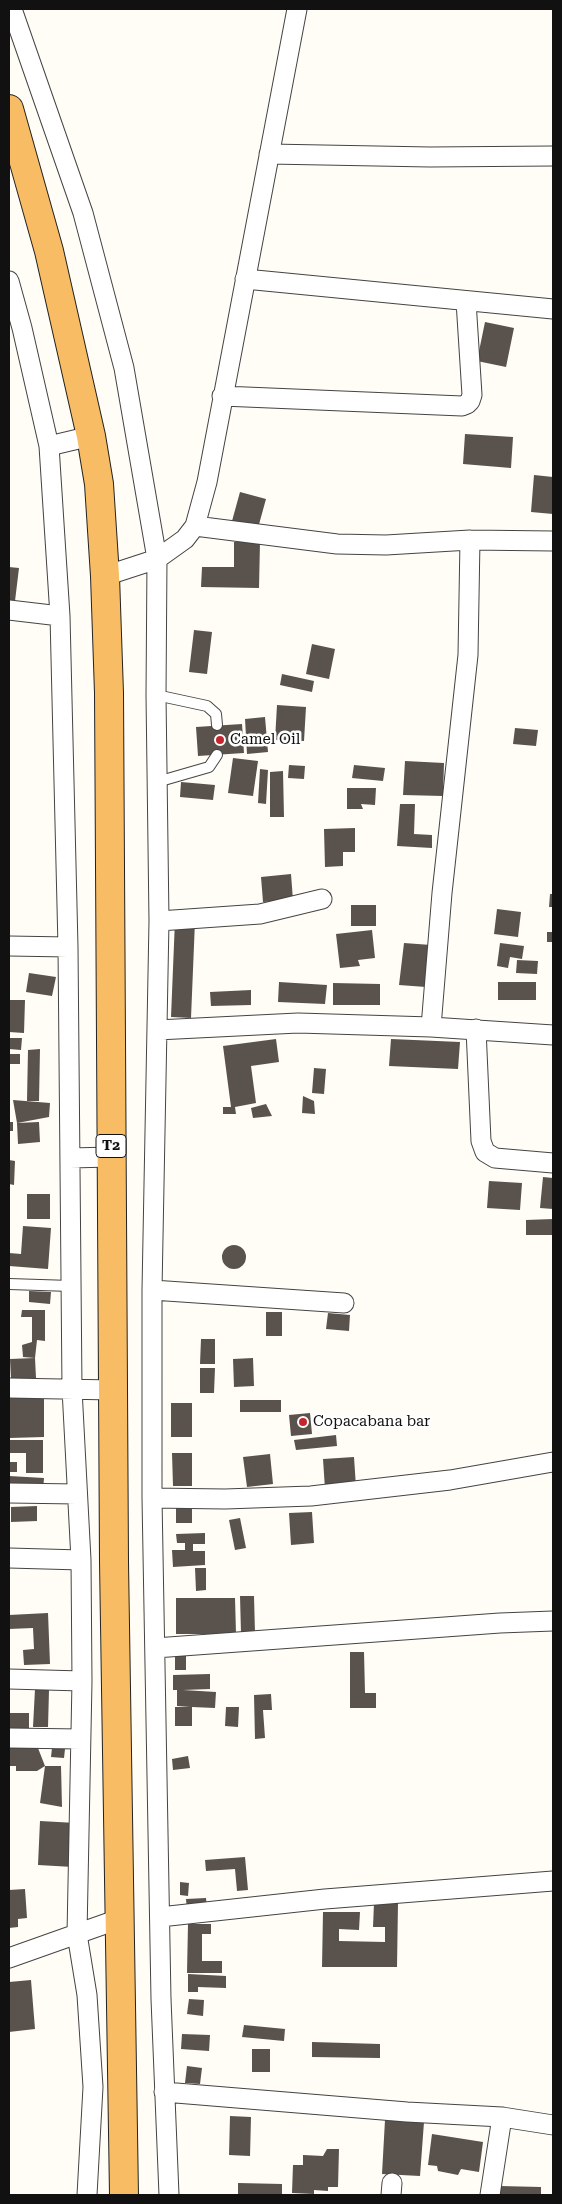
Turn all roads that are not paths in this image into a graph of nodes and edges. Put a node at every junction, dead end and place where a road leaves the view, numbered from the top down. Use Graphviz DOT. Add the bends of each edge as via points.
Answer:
graph roads {
  1 [pos="12,9"];
  2 [pos="297,9"];
  3 [pos="9,109"];
  4 [pos="269,154"];
  5 [pos="553,156"];
  6 [pos="244,279"];
  7 [pos="9,281"];
  8 [pos="466,301"];
  9 [pos="553,309"];
  10 [pos="222,396"];
  11 [pos="91,436"];
  12 [pos="49,446"];
  13 [pos="195,526"];
  14 [pos="470,540"];
  15 [pos="553,541"];
  16 [pos="157,559"];
  17 [pos="105,576"];
  18 [pos="9,610"];
  19 [pos="60,616"];
  20 [pos="156,695"];
  21 [pos="217,725"];
  22 [pos="217,755"];
  23 [pos="157,782"];
  24 [pos="322,899"];
  25 [pos="158,921"];
  26 [pos="9,946"];
  27 [pos="68,947"];
  28 [pos="432,1027"];
  29 [pos="476,1029"];
  30 [pos="157,1030"];
  31 [pos="553,1035"];
  32 [pos="111,1157"];
  33 [pos="70,1158"];
  34 [pos="553,1163"];
  35 [pos="9,1284"];
  36 [pos="71,1286"];
  37 [pos="152,1290"];
  38 [pos="344,1303"];
  39 [pos="9,1388"];
  40 [pos="72,1389"];
  41 [pos="113,1390"];
  42 [pos="553,1462"];
  43 [pos="9,1493"];
  44 [pos="77,1494"];
  45 [pos="152,1498"];
  46 [pos="9,1558"];
  47 [pos="81,1560"];
  48 [pos="553,1621"];
  49 [pos="155,1648"];
  50 [pos="9,1679"];
  51 [pos="82,1680"];
  52 [pos="9,1738"];
  53 [pos="80,1740"];
  54 [pos="553,1880"];
  55 [pos="160,1917"];
  56 [pos="119,1919"];
  57 [pos="77,1934"];
  58 [pos="9,1958"];
  59 [pos="164,2092"];
  60 [pos="502,2118"];
  61 [pos="553,2125"];
  62 [pos="87,2195"];
  63 [pos="124,2195"];
  64 [pos="169,2195"];
  65 [pos="490,2195"];
  1 -- 16 [label="street" via="83,213 124,368"];
  2 -- 4 [label="street"];
  3 -- 11 [label="highway, T2" via="49,251"];
  4 -- 5 [label="street"];
  4 -- 6 [label="street"];
  6 -- 8 [label="street"];
  6 -- 10 [label="street"];
  7 -- 12 [label="street"];
  8 -- 9 [label="street"];
  8 -- 10 [label="street" via="472,395 470,402 462,406"];
  10 -- 13 [label="street" via="207,482"];
  11 -- 12 [label="street"];
  11 -- 17 [label="highway, T2" via="99,484"];
  12 -- 19 [label="street"];
  13 -- 14 [label="street" via="337,544"];
  13 -- 16 [label="street" via="185,539"];
  14 -- 15 [label="street"];
  14 -- 28 [label="street" via="468,655 442,893"];
  16 -- 17 [label="street"];
  16 -- 20 [label="street"];
  17 -- 32 [label="highway, T2" via="109,693"];
  18 -- 19 [label="street"];
  19 -- 27 [label="street"];
  20 -- 21 [label="lane" via="207,706 216,714"];
  20 -- 23 [label="street"];
  22 -- 23 [label="lane" via="209,767"];
  23 -- 25 [label="street"];
  24 -- 25 [label="street" via="260,914"];
  25 -- 30 [label="street"];
  26 -- 27 [label="street"];
  27 -- 33 [label="street"];
  28 -- 29 [label="street"];
  28 -- 30 [label="street" via="298,1023"];
  29 -- 31 [label="street"];
  29 -- 34 [label="street" via="481,1141 485,1152 495,1158"];
  30 -- 37 [label="street"];
  32 -- 33 [label="street"];
  32 -- 41 [label="highway, T2"];
  33 -- 36 [label="street"];
  35 -- 36 [label="lane"];
  36 -- 40 [label="street"];
  37 -- 38 [label="street"];
  37 -- 45 [label="street"];
  39 -- 40 [label="street"];
  40 -- 41 [label="street"];
  40 -- 44 [label="street"];
  41 -- 56 [label="highway, T2"];
  42 -- 45 [label="street" via="450,1480 311,1496"];
  43 -- 44 [label="street"];
  44 -- 47 [label="street"];
  45 -- 49 [label="street"];
  46 -- 47 [label="street"];
  47 -- 51 [label="street"];
  48 -- 49 [label="street"];
  49 -- 55 [label="street"];
  50 -- 51 [label="street"];
  51 -- 53 [label="street"];
  52 -- 53 [label="street"];
  53 -- 57 [label="street"];
  54 -- 55 [label="street"];
  55 -- 59 [label="street"];
  56 -- 57 [label="street"];
  56 -- 63 [label="highway, T2"];
  57 -- 58 [label="street"];
  57 -- 62 [label="street" via="87,1995 93,2087"];
  59 -- 60 [label="street"];
  59 -- 64 [label="street"];
  60 -- 61 [label="street"];
  60 -- 65 [label="street"];
}
